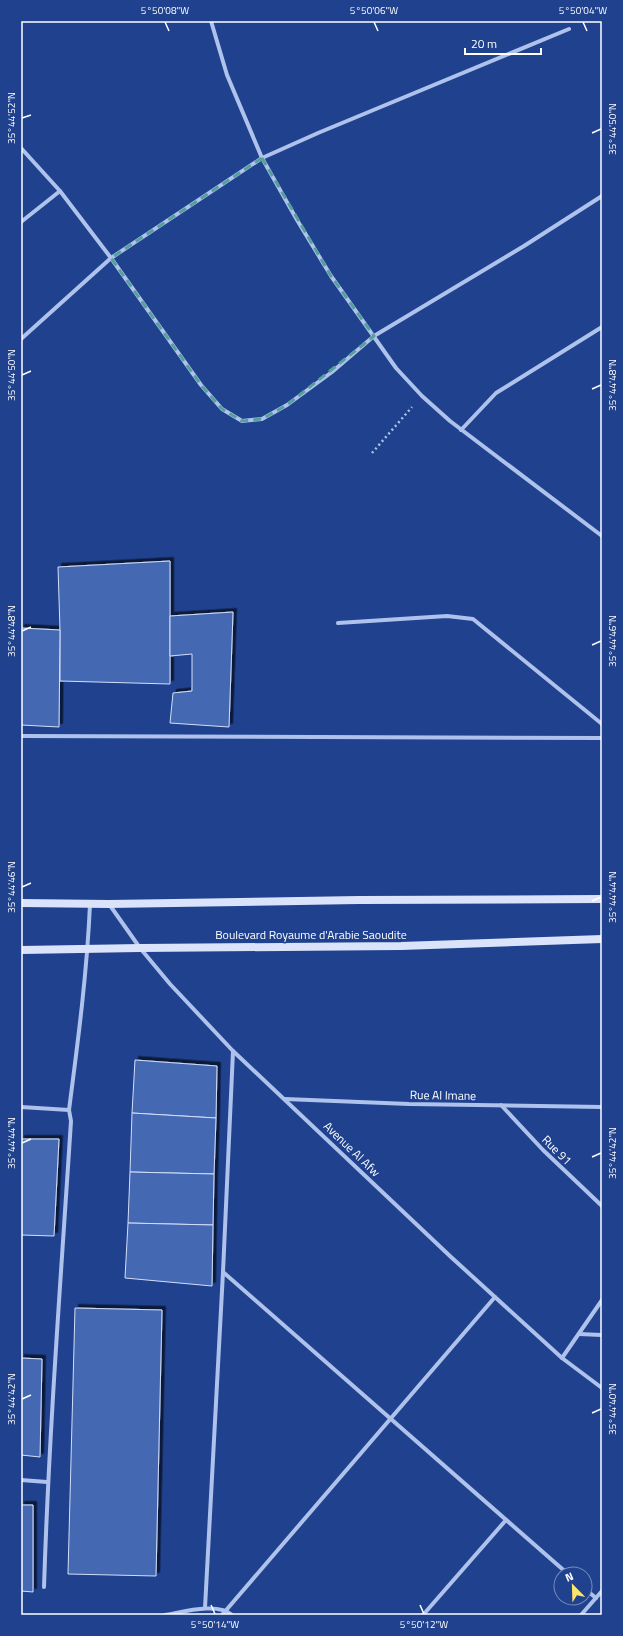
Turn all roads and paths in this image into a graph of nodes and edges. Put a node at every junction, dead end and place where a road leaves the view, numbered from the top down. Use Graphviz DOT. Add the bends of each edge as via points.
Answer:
graph roads {
  1 [pos="212,21"];
  2 [pos="568,29"];
  3 [pos="21,148"];
  4 [pos="262,158"];
  5 [pos="60,191"];
  6 [pos="602,196"];
  7 [pos="21,222"];
  8 [pos="111,258"];
  9 [pos="602,327"];
  10 [pos="374,336"];
  11 [pos="21,340"];
  12 [pos="422,396"];
  13 [pos="461,430"];
  14 [pos="372,453"];
  15 [pos="602,536"];
  16 [pos="338,623"];
  17 [pos="602,724"];
  18 [pos="21,736"];
  19 [pos="602,738"];
  20 [pos="602,899"];
  21 [pos="21,903"];
  22 [pos="90,904"];
  23 [pos="108,904"];
  24 [pos="602,939"];
  25 [pos="140,948"];
  26 [pos="88,949"];
  27 [pos="21,950"];
  28 [pos="232,1051"];
  29 [pos="285,1098"];
  30 [pos="501,1105"];
  31 [pos="21,1107"];
  32 [pos="602,1107"];
  33 [pos="68,1110"];
  34 [pos="602,1206"];
  35 [pos="223,1272"];
  36 [pos="495,1297"];
  37 [pos="602,1300"];
  38 [pos="579,1334"];
  39 [pos="602,1335"];
  40 [pos="562,1358"];
  41 [pos="602,1388"];
  42 [pos="390,1419"];
  43 [pos="21,1480"];
  44 [pos="48,1482"];
  45 [pos="506,1520"];
  46 [pos="559,1566"];
  47 [pos="44,1587"];
  48 [pos="602,1591"];
  49 [pos="593,1596"];
  50 [pos="596,1598"];
  51 [pos="204,1608"];
  52 [pos="226,1610"];
  53 [pos="165,1615"];
  54 [pos="222,1615"];
  55 [pos="232,1615"];
  56 [pos="423,1615"];
  57 [pos="581,1615"];
  1 -- 4 [label="street" via="227,74"];
  2 -- 4 [label="street"];
  3 -- 5 [label="street"];
  4 -- 8 [label="street"];
  4 -- 10 [label="street" via="331,276"];
  5 -- 7 [label="street"];
  5 -- 8 [label="street"];
  6 -- 10 [label="street"];
  8 -- 10 [label="street" via="201,385 222,409 242,421 262,419 287,405 332,372"];
  8 -- 11 [label="street"];
  9 -- 13 [label="street" via="496,393"];
  10 -- 12 [label="street" via="396,368"];
  12 -- 13 [label="street"];
  12 -- 14 [label="path"];
  13 -- 15 [label="street"];
  16 -- 17 [label="street" via="447,616 472,619"];
  18 -- 19 [label="street"];
  20 -- 23 [label="main road"];
  21 -- 22 [label="main road"];
  22 -- 23 [label="main road"];
  22 -- 26 [label="street"];
  23 -- 25 [label="street, Avenue Al Afw"];
  24 -- 25 [label="main road, Boulevard Royaume d'Arabie Saoudite" via="401,946"];
  25 -- 26 [label="main road, Boulevard Royaume d'Arabie Saoudite"];
  25 -- 28 [label="street, Avenue Al Afw"];
  26 -- 27 [label="main road, Boulevard Royaume d'Arabie Saoudite"];
  26 -- 33 [label="street"];
  28 -- 29 [label="street, Avenue Al Afw"];
  28 -- 35 [label="street"];
  29 -- 30 [label="street, Rue Al Imane"];
  29 -- 36 [label="street, Avenue Al Afw"];
  30 -- 32 [label="street, Rue Al Imane"];
  30 -- 34 [label="street, Rue 91"];
  31 -- 33 [label="street"];
  33 -- 44 [label="street" via="70,1129"];
  35 -- 42 [label="street"];
  35 -- 51 [label="street"];
  36 -- 40 [label="street, Avenue Al Afw"];
  36 -- 42 [label="street"];
  37 -- 38 [label="street"];
  38 -- 39 [label="street"];
  38 -- 40 [label="street"];
  40 -- 41 [label="street, Avenue Al Afw"];
  42 -- 45 [label="street"];
  42 -- 52 [label="street"];
  43 -- 44 [label="street"];
  44 -- 47 [label="street"];
  45 -- 46 [label="street"];
  45 -- 56 [label="street"];
  48 -- 50 [label="street"];
  49 -- 50 [label="street"];
  50 -- 57 [label="street"];
  51 -- 52 [label="street"];
  51 -- 53 [label="street"];
  52 -- 54 [label="street"];
  52 -- 55 [label="street"];
}
